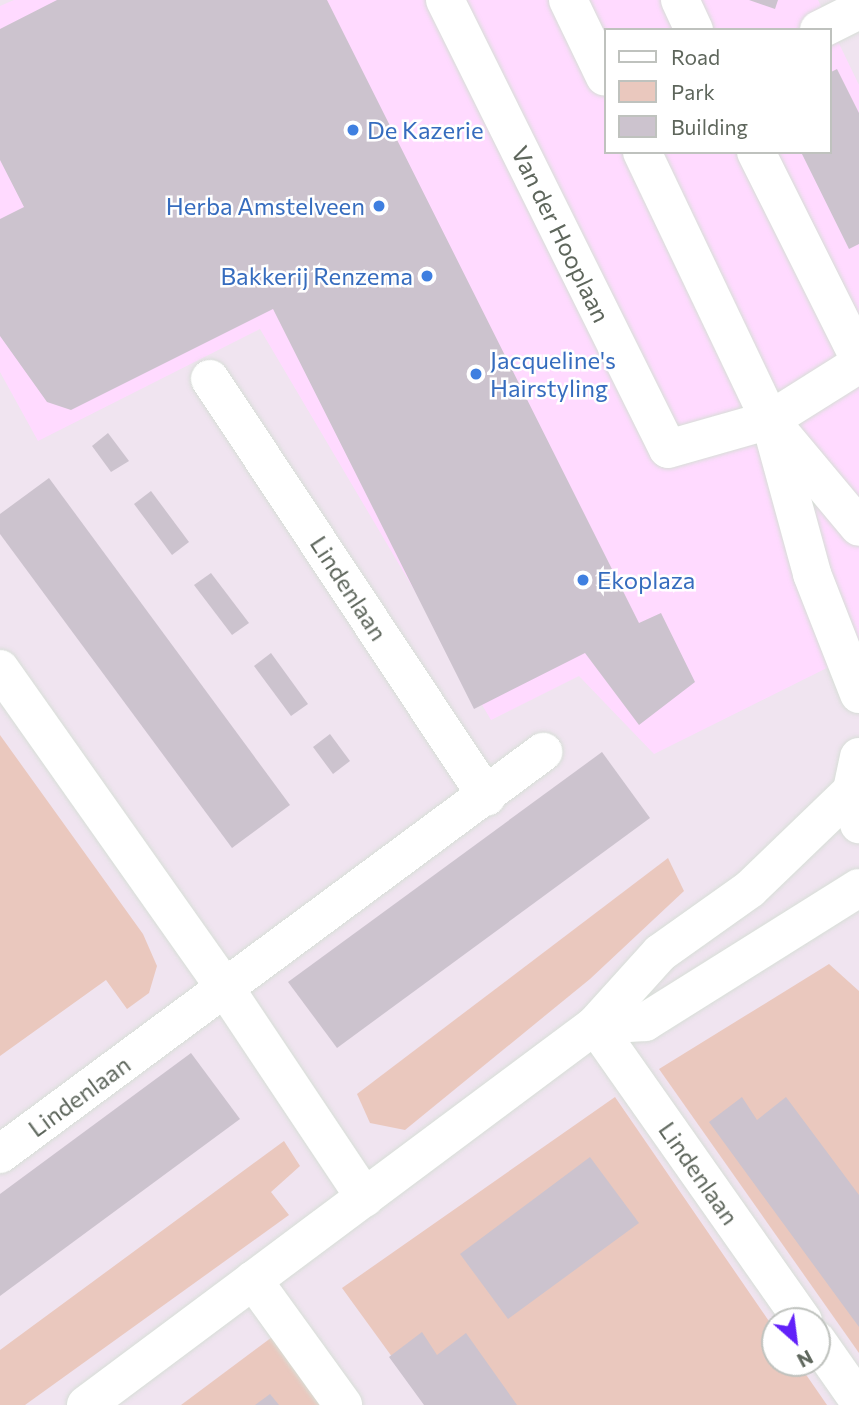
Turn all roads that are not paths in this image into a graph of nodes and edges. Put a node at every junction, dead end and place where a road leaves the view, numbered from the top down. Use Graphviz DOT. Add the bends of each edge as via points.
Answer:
graph roads {
  1 [pos="445,0"];
  2 [pos="568,0"];
  3 [pos="680,0"];
  4 [pos="859,10"];
  5 [pos="693,28"];
  6 [pos="823,28"];
  7 [pos="604,75"];
  8 [pos="643,154"];
  9 [pos="757,154"];
  10 [pos="859,358"];
  11 [pos="859,364"];
  12 [pos="210,379"];
  13 [pos="770,420"];
  14 [pos="859,527"];
  15 [pos="0,669"];
  16 [pos="859,694"];
  17 [pos="542,752"];
  18 [pos="857,791"];
  19 [pos="487,797"];
  20 [pos="859,888"];
  21 [pos="225,988"];
  22 [pos="595,1025"];
  23 [pos="0,1154"];
  24 [pos="365,1198"];
  25 [pos="253,1280"];
  26 [pos="793,1307"];
  27 [pos="831,1361"];
  28 [pos="859,1401"];
  29 [pos="86,1405"];
  30 [pos="343,1405"];
  1 -- 13 [label="street, Van der Hooplaan" via="668,449"];
  2 -- 7 [label="street"];
  3 -- 5 [label="street"];
  4 -- 6 [label="street"];
  8 -- 13 [label="street"];
  9 -- 10 [label="street"];
  11 -- 13 [label="street, Van der Hooplaan"];
  12 -- 19 [label="street, Lindenlaan"];
  13 -- 14 [label="street"];
  13 -- 16 [label="street" via="812,574"];
  15 -- 21 [label="street"];
  17 -- 19 [label="street, Lindenlaan"];
  18 -- 22 [label="street" via="750,889 660,953"];
  19 -- 21 [label="street, Lindenlaan"];
  20 -- 22 [label="street" via="645,1022"];
  21 -- 23 [label="street, Lindenlaan"];
  21 -- 24 [label="street"];
  22 -- 24 [label="street"];
  22 -- 26 [label="street, Lindenlaan"];
  24 -- 25 [label="street"];
  25 -- 29 [label="street"];
  25 -- 30 [label="street"];
  27 -- 28 [label="street"];
}
